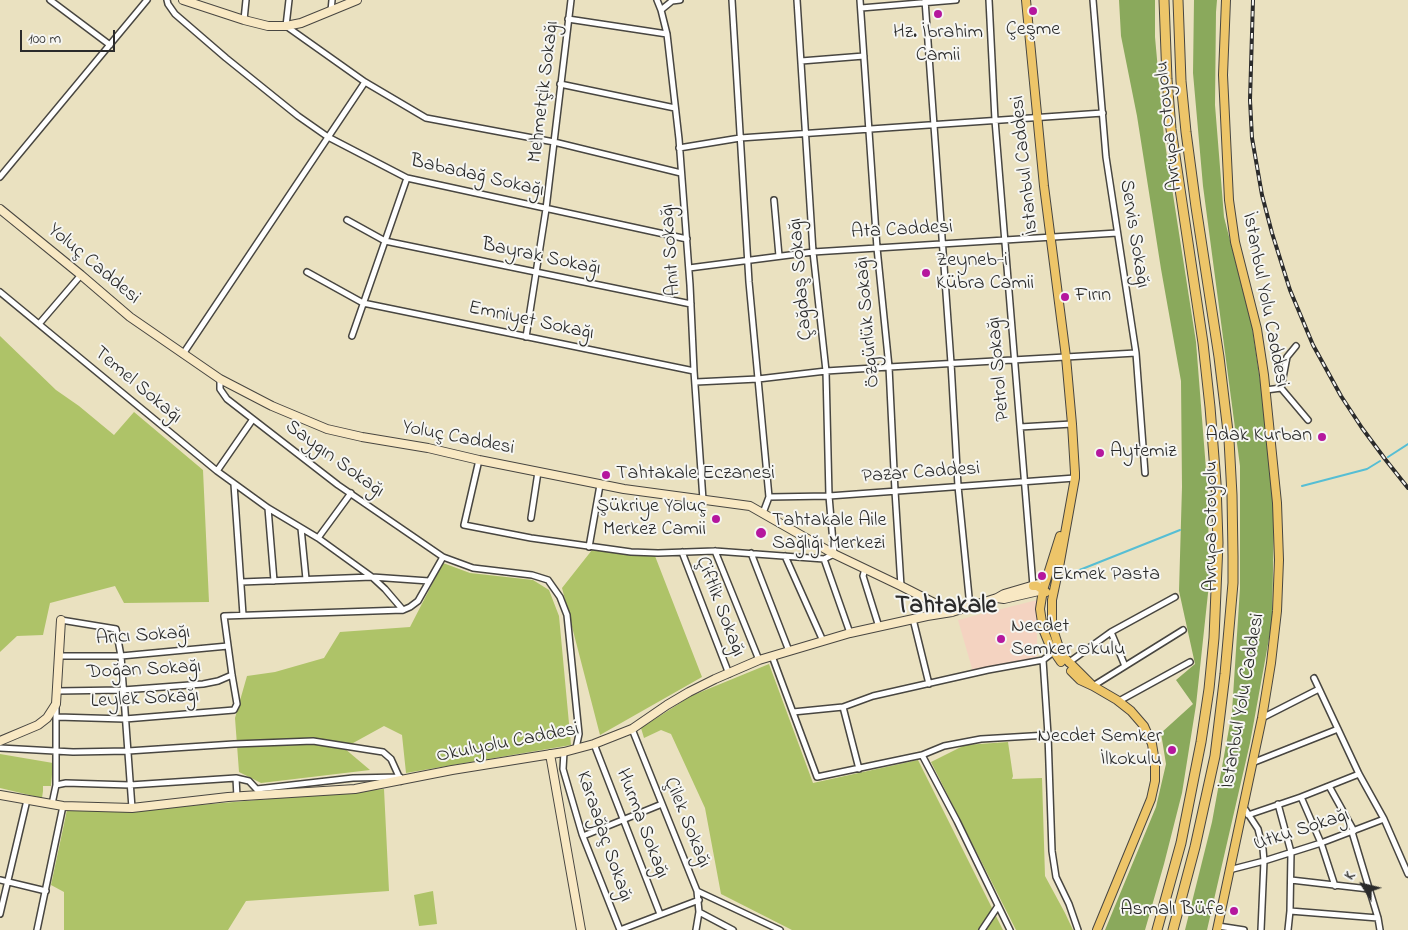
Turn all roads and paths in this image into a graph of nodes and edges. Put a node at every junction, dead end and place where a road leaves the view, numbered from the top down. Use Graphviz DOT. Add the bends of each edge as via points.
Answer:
graph roads {
  1 [pos="50,0"];
  2 [pos="147,0"];
  3 [pos="168,0"];
  4 [pos="183,0"];
  5 [pos="246,0"];
  6 [pos="289,0"];
  7 [pos="332,0"];
  8 [pos="357,0"];
  9 [pos="571,0"];
  10 [pos="656,0"];
  11 [pos="680,0"];
  12 [pos="732,0"];
  13 [pos="797,0"];
  14 [pos="860,0"];
  15 [pos="956,0"];
  16 [pos="989,0"];
  17 [pos="1026,0"];
  18 [pos="1093,0"];
  19 [pos="1164,0"];
  20 [pos="1178,0"];
  21 [pos="1226,0"];
  22 [pos="926,2"];
  23 [pos="200,3"];
  24 [pos="861,8"];
  25 [pos="662,10"];
  26 [pos="331,11"];
  27 [pos="568,19"];
  28 [pos="244,20"];
  29 [pos="286,26"];
  30 [pos="667,34"];
  31 [pos="110,45"];
  32 [pos="864,56"];
  33 [pos="801,61"];
  34 [pos="365,82"];
  35 [pos="560,84"];
  36 [pos="674,108"];
  37 [pos="1102,113"];
  38 [pos="1036,118"];
  39 [pos="995,120"];
  40 [pos="934,125"];
  41 [pos="869,129"];
  42 [pos="806,133"];
  43 [pos="328,137"];
  44 [pos="740,138"];
  45 [pos="554,142"];
  46 [pos="679,148"];
  47 [pos="681,173"];
  48 [pos="0,177"];
  49 [pos="407,178"];
  50 [pos="774,200"];
  51 [pos="0,209"];
  52 [pos="546,209"];
  53 [pos="347,220"];
  54 [pos="1117,233"];
  55 [pos="1050,237"];
  56 [pos="687,239"];
  57 [pos="1004,240"];
  58 [pos="385,241"];
  59 [pos="942,244"];
  60 [pos="877,248"];
  61 [pos="813,252"];
  62 [pos="779,256"];
  63 [pos="748,260"];
  64 [pos="689,268"];
  65 [pos="307,272"];
  66 [pos="536,272"];
  67 [pos="81,275"];
  68 [pos="0,292"];
  69 [pos="363,303"];
  70 [pos="691,304"];
  71 [pos="39,324"];
  72 [pos="352,336"];
  73 [pos="526,337"];
  74 [pos="1296,346"];
  75 [pos="1136,353"];
  76 [pos="183,354"];
  77 [pos="1066,357"];
  78 [pos="1015,361"];
  79 [pos="951,363"];
  80 [pos="889,367"];
  81 [pos="694,371"];
  82 [pos="826,371"];
  83 [pos="758,379"];
  84 [pos="220,380"];
  85 [pos="696,382"];
  86 [pos="1281,388"];
  87 [pos="1266,390"];
  88 [pos="253,419"];
  89 [pos="1308,420"];
  90 [pos="1072,424"];
  91 [pos="1020,427"];
  92 [pos="479,460"];
  93 [pos="217,471"];
  94 [pos="538,472"];
  95 [pos="1145,473"];
  96 [pos="1075,478"];
  97 [pos="1024,481"];
  98 [pos="234,484"];
  99 [pos="600,485"];
  100 [pos="958,486"];
  101 [pos="895,491"];
  102 [pos="351,493"];
  103 [pos="829,496"];
  104 [pos="769,497"];
  105 [pos="703,500"];
  106 [pos="1070,506"];
  107 [pos="268,508"];
  108 [pos="763,513"];
  109 [pos="531,518"];
  110 [pos="301,528"];
  111 [pos="318,538"];
  112 [pos="589,547"];
  113 [pos="715,551"];
  114 [pos="682,552"];
  115 [pos="751,553"];
  116 [pos="834,554"];
  117 [pos="785,556"];
  118 [pos="443,557"];
  119 [pos="824,559"];
  120 [pos="1059,567"];
  121 [pos="865,569"];
  122 [pos="372,577"];
  123 [pos="306,580"];
  124 [pos="274,581"];
  125 [pos="429,581"];
  126 [pos="1046,581"];
  127 [pos="241,582"];
  128 [pos="901,586"];
  129 [pos="1033,586"];
  130 [pos="1043,590"];
  131 [pos="1175,597"];
  132 [pos="997,598"];
  133 [pos="970,607"];
  134 [pos="403,610"];
  135 [pos="952,612"];
  136 [pos="244,615"];
  137 [pos="1052,618"];
  138 [pos="913,619"];
  139 [pos="61,620"];
  140 [pos="879,627"];
  141 [pos="1182,630"];
  142 [pos="1112,632"];
  143 [pos="850,633"];
  144 [pos="823,641"];
  145 [pos="228,646"];
  146 [pos="1056,650"];
  147 [pos="788,651"];
  148 [pos="59,656"];
  149 [pos="120,656"];
  150 [pos="772,656"];
  151 [pos="759,660"];
  152 [pos="1043,660"];
  153 [pos="1068,662"];
  154 [pos="1190,662"];
  155 [pos="1125,666"];
  156 [pos="729,674"];
  157 [pos="232,675"];
  158 [pos="1314,678"];
  159 [pos="929,684"];
  160 [pos="1093,686"];
  161 [pos="1319,689"];
  162 [pos="57,690"];
  163 [pos="123,690"];
  164 [pos="1119,701"];
  165 [pos="56,704"];
  166 [pos="843,707"];
  167 [pos="793,712"];
  168 [pos="56,717"];
  169 [pos="1262,718"];
  170 [pos="125,719"];
  171 [pos="632,729"];
  172 [pos="1338,729"];
  173 [pos="1048,735"];
  174 [pos="0,741"];
  175 [pos="594,744"];
  176 [pos="0,748"];
  177 [pos="576,748"];
  178 [pos="56,751"];
  179 [pos="128,751"];
  180 [pos="564,752"];
  181 [pos="550,754"];
  182 [pos="922,755"];
  183 [pos="1252,763"];
  184 [pos="859,768"];
  185 [pos="1359,774"];
  186 [pos="236,778"];
  187 [pos="400,779"];
  188 [pos="56,784"];
  189 [pos="130,784"];
  190 [pos="1329,786"];
  191 [pos="259,792"];
  192 [pos="0,795"];
  193 [pos="1301,796"];
  194 [pos="236,797"];
  195 [pos="27,800"];
  196 [pos="52,804"];
  197 [pos="662,804"];
  198 [pos="1278,804"];
  199 [pos="63,806"];
  200 [pos="1242,806"];
  201 [pos="132,808"];
  202 [pos="1248,814"];
  203 [pos="1384,819"];
  204 [pos="623,820"];
  205 [pos="1353,831"];
  206 [pos="583,836"];
  207 [pos="1322,843"];
  208 [pos="1291,852"];
  209 [pos="1264,861"];
  210 [pos="1228,870"];
  211 [pos="1408,874"];
  212 [pos="0,880"];
  213 [pos="1291,880"];
  214 [pos="8,882"];
  215 [pos="1335,886"];
  216 [pos="1369,889"];
  217 [pos="46,891"];
  218 [pos="697,891"];
  219 [pos="698,900"];
  220 [pos="998,906"];
  221 [pos="1290,911"];
  222 [pos="699,912"];
  223 [pos="0,914"];
  224 [pos="660,914"];
  225 [pos="1378,918"];
  226 [pos="1217,928"];
  227 [pos="38,930"];
  228 [pos="581,930"];
  229 [pos="620,930"];
  230 [pos="696,930"];
  231 [pos="734,930"];
  232 [pos="780,930"];
  233 [pos="982,930"];
  234 [pos="1010,930"];
  235 [pos="1078,930"];
  236 [pos="1097,930"];
  237 [pos="1157,930"];
  238 [pos="1173,930"];
  239 [pos="1244,930"];
  240 [pos="1261,930"];
  241 [pos="1288,930"];
  242 [pos="1380,930"];
  1 -- 31 [label="street"];
  2 -- 31 [label="street"];
  3 -- 43 [label="street, Babadağ Sokağı" via="175,14 226,58"];
  4 -- 23 [label="street"];
  5 -- 28 [label="street"];
  6 -- 29 [label="street"];
  7 -- 26 [label="street"];
  8 -- 26 [label="street"];
  9 -- 27 [label="street, Mehmetçik Sokağı"];
  10 -- 25 [label="street, Anıt Sokağı"];
  11 -- 25 [label="street" via="672,1"];
  12 -- 44 [label="street"];
  13 -- 33 [label="street, Çağdaş Sokağı"];
  14 -- 24 [label="street, Özgürlük Sokağı"];
  15 -- 22 [label="street"];
  16 -- 39 [label="street, Petrol Sokağı"];
  17 -- 38 [label="main road, İstanbul Caddesi"];
  18 -- 37 [label="street, Servis Sokağı"];
  19 -- 237 [label="highway, Avrupa Otoyolu" via="1171,129 1211,416 1218,543 1214,638 1201,742 1181,842"];
  20 -- 238 [label="highway, Avrupa Otoyolu" via="1186,132 1229,440 1233,556 1225,674 1215,756"];
  21 -- 87 [label="main road, İstanbul Yolu Caddesi" via="1223,75 1229,200 1235,242 1257,330"];
  22 -- 24 [label="street"];
  22 -- 40 [label="street"];
  23 -- 28 [label="street"];
  24 -- 32 [label="street, Özgürlük Sokağı"];
  25 -- 30 [label="street, Anıt Sokağı"];
  26 -- 29 [label="street"];
  27 -- 30 [label="street"];
  27 -- 35 [label="street, Mehmetçik Sokağı"];
  28 -- 29 [label="street" via="268,26"];
  29 -- 34 [label="street"];
  30 -- 36 [label="street, Anıt Sokağı"];
  31 -- 48 [label="street"];
  32 -- 33 [label="street"];
  32 -- 41 [label="street, Özgürlük Sokağı"];
  33 -- 42 [label="street, Çağdaş Sokağı"];
  34 -- 43 [label="street"];
  34 -- 45 [label="street" via="426,118"];
  35 -- 36 [label="street"];
  35 -- 45 [label="street, Mehmetçik Sokağı"];
  36 -- 46 [label="street, Anıt Sokağı"];
  37 -- 38 [label="street"];
  37 -- 54 [label="street, Servis Sokağı"];
  38 -- 39 [label="street"];
  38 -- 55 [label="main road, İstanbul Caddesi"];
  39 -- 40 [label="street"];
  39 -- 57 [label="street, Petrol Sokağı"];
  40 -- 41 [label="street"];
  40 -- 59 [label="street"];
  41 -- 42 [label="street"];
  41 -- 60 [label="street, Özgürlük Sokağı"];
  42 -- 44 [label="street"];
  42 -- 61 [label="street, Çağdaş Sokağı"];
  43 -- 49 [label="street, Babadağ Sokağı"];
  43 -- 76 [label="street"];
  44 -- 46 [label="street"];
  44 -- 63 [label="street"];
  45 -- 47 [label="street"];
  45 -- 52 [label="street, Mehmetçik Sokağı"];
  46 -- 47 [label="street, Anıt Sokağı"];
  47 -- 56 [label="street, Anıt Sokağı"];
  49 -- 52 [label="street, Babadağ Sokağı"];
  49 -- 58 [label="street"];
  50 -- 62 [label="street"];
  51 -- 67 [label="street, Yoluç Caddesi"];
  52 -- 56 [label="street, Babadağ Sokağı"];
  52 -- 66 [label="street, Mehmetçik Sokağı"];
  53 -- 58 [label="street, Bayrak Sokağı"];
  54 -- 55 [label="street, Ata Caddesi"];
  54 -- 75 [label="street, Servis Sokağı"];
  55 -- 57 [label="street, Ata Caddesi"];
  55 -- 77 [label="main road, İstanbul Caddesi"];
  56 -- 64 [label="street, Anıt Sokağı"];
  57 -- 59 [label="street, Ata Caddesi"];
  57 -- 78 [label="street, Petrol Sokağı"];
  58 -- 66 [label="street, Bayrak Sokağı"];
  58 -- 69 [label="street"];
  59 -- 60 [label="street, Ata Caddesi"];
  59 -- 79 [label="street"];
  60 -- 61 [label="street, Ata Caddesi"];
  60 -- 80 [label="street, Özgürlük Sokağı"];
  61 -- 62 [label="street, Ata Caddesi"];
  61 -- 82 [label="street, Çağdaş Sokağı"];
  62 -- 63 [label="street, Ata Caddesi"];
  63 -- 64 [label="street, Ata Caddesi"];
  63 -- 83 [label="street"];
  64 -- 70 [label="street, Anıt Sokağı"];
  65 -- 69 [label="street, Emniyet Sokağı"];
  66 -- 70 [label="street, Bayrak Sokağı"];
  66 -- 73 [label="street, Mehmetçik Sokağı"];
  67 -- 71 [label="street"];
  67 -- 76 [label="street, Yoluç Caddesi" via="130,318"];
  68 -- 71 [label="street, Temel Sokağı"];
  69 -- 72 [label="street"];
  69 -- 73 [label="street, Emniyet Sokağı"];
  70 -- 81 [label="street, Anıt Sokağı"];
  71 -- 93 [label="street, Temel Sokağı"];
  73 -- 81 [label="street, Emniyet Sokağı"];
  74 -- 86 [label="street" via="1288,357"];
  75 -- 77 [label="street"];
  75 -- 95 [label="street, Servis Sokağı"];
  76 -- 84 [label="street, Yoluç Caddesi"];
  77 -- 78 [label="street"];
  77 -- 90 [label="main road, İstanbul Caddesi"];
  78 -- 79 [label="street"];
  78 -- 91 [label="street, Petrol Sokağı"];
  79 -- 80 [label="street"];
  79 -- 100 [label="street"];
  80 -- 82 [label="street"];
  80 -- 101 [label="street, Özgürlük Sokağı"];
  81 -- 85 [label="street, Anıt Sokağı"];
  82 -- 83 [label="street"];
  82 -- 103 [label="street, Çağdaş Sokağı"];
  83 -- 85 [label="street"];
  83 -- 104 [label="street"];
  84 -- 88 [label="street, Saygın Sokağı" via="220,389 227,398"];
  84 -- 92 [label="street, Yoluç Caddesi" via="327,430"];
  85 -- 105 [label="street, Anıt Sokağı"];
  86 -- 87 [label="street"];
  86 -- 89 [label="street"];
  87 -- 169 [label="main road, İstanbul Yolu Caddesi" via="1279,560 1277,611"];
  88 -- 93 [label="street"];
  88 -- 102 [label="street, Saygın Sokağı"];
  90 -- 91 [label="street"];
  90 -- 96 [label="main road, İstanbul Caddesi"];
  91 -- 97 [label="street, Petrol Sokağı"];
  92 -- 94 [label="street, Yoluç Caddesi"];
  92 -- 112 [label="street" via="464,525"];
  93 -- 98 [label="street, Temel Sokağı"];
  94 -- 99 [label="street, Yoluç Caddesi"];
  94 -- 109 [label="street"];
  96 -- 97 [label="street, Pazar Caddesi"];
  96 -- 106 [label="main road, İstanbul Caddesi"];
  97 -- 100 [label="street, Pazar Caddesi"];
  97 -- 129 [label="street, Petrol Sokağı"];
  98 -- 107 [label="street, Temel Sokağı"];
  98 -- 127 [label="street"];
  99 -- 105 [label="street, Yoluç Caddesi"];
  99 -- 112 [label="street"];
  100 -- 101 [label="street, Pazar Caddesi"];
  100 -- 133 [label="street"];
  101 -- 103 [label="street, Pazar Caddesi"];
  101 -- 128 [label="street, Özgürlük Sokağı"];
  102 -- 111 [label="street"];
  102 -- 118 [label="street, Saygın Sokağı"];
  103 -- 104 [label="street, Pazar Caddesi"];
  103 -- 116 [label="street, Çağdaş Sokağı"];
  104 -- 108 [label="street"];
  105 -- 108 [label="street, Yoluç Caddesi" via="750,506"];
  106 -- 120 [label="main road, İstanbul Caddesi"];
  106 -- 126 [label="main road, İstanbul Caddesi"];
  107 -- 110 [label="street, Temel Sokağı"];
  107 -- 124 [label="street"];
  108 -- 116 [label="street, Yoluç Caddesi"];
  110 -- 111 [label="street, Temel Sokağı"];
  110 -- 123 [label="street"];
  111 -- 122 [label="street, Temel Sokağı"];
  112 -- 114 [label="street" via="631,552"];
  113 -- 114 [label="street"];
  113 -- 115 [label="street"];
  113 -- 151 [label="street"];
  114 -- 156 [label="street, Çiftlik Sokağı"];
  115 -- 117 [label="street"];
  115 -- 147 [label="street"];
  116 -- 119 [label="street"];
  116 -- 121 [label="street, Yoluç Caddesi"];
  117 -- 119 [label="street"];
  117 -- 144 [label="street"];
  118 -- 125 [label="street"];
  118 -- 177 [label="street, Saygın Sokağı" via="473,568 532,575 548,580 556,590 566,615 579,734"];
  119 -- 143 [label="street"];
  120 -- 130 [label="main road"];
  120 -- 137 [label="main road, İstanbul Caddesi"];
  121 -- 128 [label="street, Yoluç Caddesi"];
  121 -- 140 [label="street" via="863,576"];
  122 -- 123 [label="street"];
  122 -- 125 [label="street"];
  122 -- 134 [label="street, Temel Sokağı"];
  123 -- 124 [label="street"];
  124 -- 127 [label="street"];
  125 -- 134 [label="street" via="418,601"];
  126 -- 129 [label="street"];
  126 -- 130 [label="main road, İstanbul Caddesi"];
  127 -- 136 [label="street"];
  128 -- 135 [label="street, Yoluç Caddesi"];
  129 -- 130 [label="main road"];
  129 -- 132 [label="street"];
  130 -- 132 [label="street" via="1004,600"];
  130 -- 137 [label="main road"];
  130 -- 146 [label="main road, İstanbul Caddesi" via="1040,610 1043,629 1050,646"];
  131 -- 142 [label="street"];
  132 -- 133 [label="street, Okulyolu Caddesi"];
  133 -- 135 [label="street, Okulyolu Caddesi"];
  134 -- 136 [label="street"];
  135 -- 138 [label="street, Okulyolu Caddesi"];
  136 -- 145 [label="street" via="224,616"];
  137 -- 146 [label="main road, İstanbul Caddesi"];
  138 -- 140 [label="street, Okulyolu Caddesi"];
  138 -- 159 [label="street"];
  139 -- 148 [label="street"];
  139 -- 149 [label="street" via="116,628"];
  140 -- 143 [label="street, Okulyolu Caddesi"];
  141 -- 155 [label="street"];
  142 -- 153 [label="street"];
  142 -- 155 [label="street"];
  143 -- 144 [label="street, Okulyolu Caddesi"];
  144 -- 147 [label="street, Okulyolu Caddesi"];
  145 -- 149 [label="street, Arıcı Sokağı"];
  145 -- 157 [label="street"];
  146 -- 152 [label="street"];
  146 -- 153 [label="main road, İstanbul Caddesi"];
  146 -- 160 [label="main road, İstanbul Caddesi" via="1059,660 1080,680"];
  147 -- 150 [label="street, Okulyolu Caddesi"];
  148 -- 149 [label="street, Arıcı Sokağı"];
  148 -- 162 [label="street"];
  149 -- 163 [label="street"];
  150 -- 151 [label="street, Okulyolu Caddesi"];
  150 -- 167 [label="street"];
  151 -- 156 [label="street, Okulyolu Caddesi"];
  152 -- 159 [label="street"];
  152 -- 173 [label="street"];
  153 -- 160 [label="main road, İstanbul Caddesi"];
  154 -- 164 [label="street"];
  155 -- 160 [label="street"];
  156 -- 171 [label="street, Okulyolu Caddesi" via="689,692"];
  157 -- 163 [label="street, Doğan Sokağı" via="204,684"];
  157 -- 170 [label="street, Leylek Sokağı" via="237,704 234,710"];
  158 -- 161 [label="street"];
  159 -- 166 [label="street" via="873,696"];
  160 -- 164 [label="main road, İstanbul Caddesi"];
  161 -- 169 [label="street"];
  161 -- 172 [label="street"];
  162 -- 163 [label="street, Doğan Sokağı"];
  162 -- 165 [label="street"];
  163 -- 170 [label="street"];
  164 -- 236 [label="main road, İstanbul Caddesi" via="1144,726 1152,744 1155,781"];
  165 -- 168 [label="street"];
  165 -- 174 [label="street" via="38,725"];
  166 -- 167 [label="street"];
  166 -- 184 [label="street"];
  167 -- 184 [label="street" via="817,778"];
  168 -- 170 [label="street, Leylek Sokağı"];
  168 -- 178 [label="street"];
  169 -- 183 [label="main road, İstanbul Yolu Caddesi"];
  170 -- 179 [label="street"];
  171 -- 175 [label="street, Okulyolu Caddesi"];
  171 -- 197 [label="street, Çilek Sokağı"];
  172 -- 183 [label="street"];
  172 -- 185 [label="street"];
  173 -- 182 [label="street" via="981,739 944,746"];
  173 -- 235 [label="street" via="1052,851 1056,877"];
  175 -- 177 [label="street, Okulyolu Caddesi"];
  175 -- 204 [label="street, Hurma Sokağı"];
  176 -- 178 [label="street"];
  177 -- 180 [label="street, Okulyolu Caddesi"];
  178 -- 179 [label="street"];
  178 -- 188 [label="street"];
  179 -- 187 [label="street" via="313,741 383,752 391,759"];
  179 -- 189 [label="street"];
  180 -- 181 [label="street, Okulyolu Caddesi"];
  180 -- 206 [label="street, Karaağaç Sokağı" via="563,769"];
  181 -- 187 [label="street, Okulyolu Caddesi"];
  181 -- 228 [label="street"];
  182 -- 184 [label="street"];
  182 -- 220 [label="street"];
  183 -- 200 [label="main road, İstanbul Yolu Caddesi"];
  185 -- 190 [label="street"];
  185 -- 203 [label="street"];
  186 -- 189 [label="street"];
  186 -- 191 [label="street" via="250,781"];
  186 -- 194 [label="street"];
  187 -- 191 [label="street, Okulyolu Caddesi" via="355,788"];
  188 -- 189 [label="street"];
  188 -- 196 [label="street"];
  189 -- 201 [label="street"];
  190 -- 193 [label="street"];
  190 -- 205 [label="street"];
  191 -- 194 [label="street, Okulyolu Caddesi"];
  192 -- 195 [label="street, Okulyolu Caddesi"];
  193 -- 198 [label="street"];
  193 -- 207 [label="street"];
  194 -- 201 [label="street, Okulyolu Caddesi"];
  195 -- 196 [label="street, Okulyolu Caddesi"];
  195 -- 214 [label="street"];
  196 -- 199 [label="street, Okulyolu Caddesi"];
  197 -- 204 [label="street"];
  197 -- 218 [label="street, Çilek Sokağı"];
  198 -- 202 [label="street"];
  198 -- 208 [label="street"];
  199 -- 201 [label="street, Okulyolu Caddesi"];
  199 -- 217 [label="street"];
  200 -- 202 [label="street"];
  200 -- 210 [label="main road, İstanbul Yolu Caddesi"];
  202 -- 209 [label="street" via="1258,829"];
  203 -- 205 [label="street, Utku Sokağı"];
  203 -- 211 [label="street"];
  204 -- 206 [label="street"];
  204 -- 224 [label="street, Hurma Sokağı"];
  205 -- 207 [label="street, Utku Sokağı"];
  205 -- 216 [label="street"];
  206 -- 229 [label="street, Karaağaç Sokağı"];
  207 -- 208 [label="street, Utku Sokağı"];
  207 -- 215 [label="street"];
  208 -- 209 [label="street, Utku Sokağı"];
  208 -- 213 [label="street"];
  209 -- 210 [label="street, Utku Sokağı"];
  209 -- 240 [label="street"];
  210 -- 226 [label="main road, İstanbul Yolu Caddesi"];
  212 -- 214 [label="street"];
  213 -- 215 [label="street"];
  213 -- 221 [label="street"];
  214 -- 217 [label="street"];
  214 -- 223 [label="street"];
  215 -- 216 [label="street"];
  216 -- 225 [label="street"];
  217 -- 227 [label="street"];
  218 -- 219 [label="street, Çilek Sokağı"];
  218 -- 232 [label="street"];
  219 -- 222 [label="street, Çilek Sokağı"];
  219 -- 224 [label="street"];
  220 -- 233 [label="street"];
  220 -- 234 [label="street"];
  221 -- 225 [label="street"];
  221 -- 241 [label="street"];
  222 -- 230 [label="street, Çilek Sokağı"];
  222 -- 231 [label="street"];
  224 -- 229 [label="street"];
  225 -- 242 [label="street"];
  226 -- 239 [label="street"];
}
